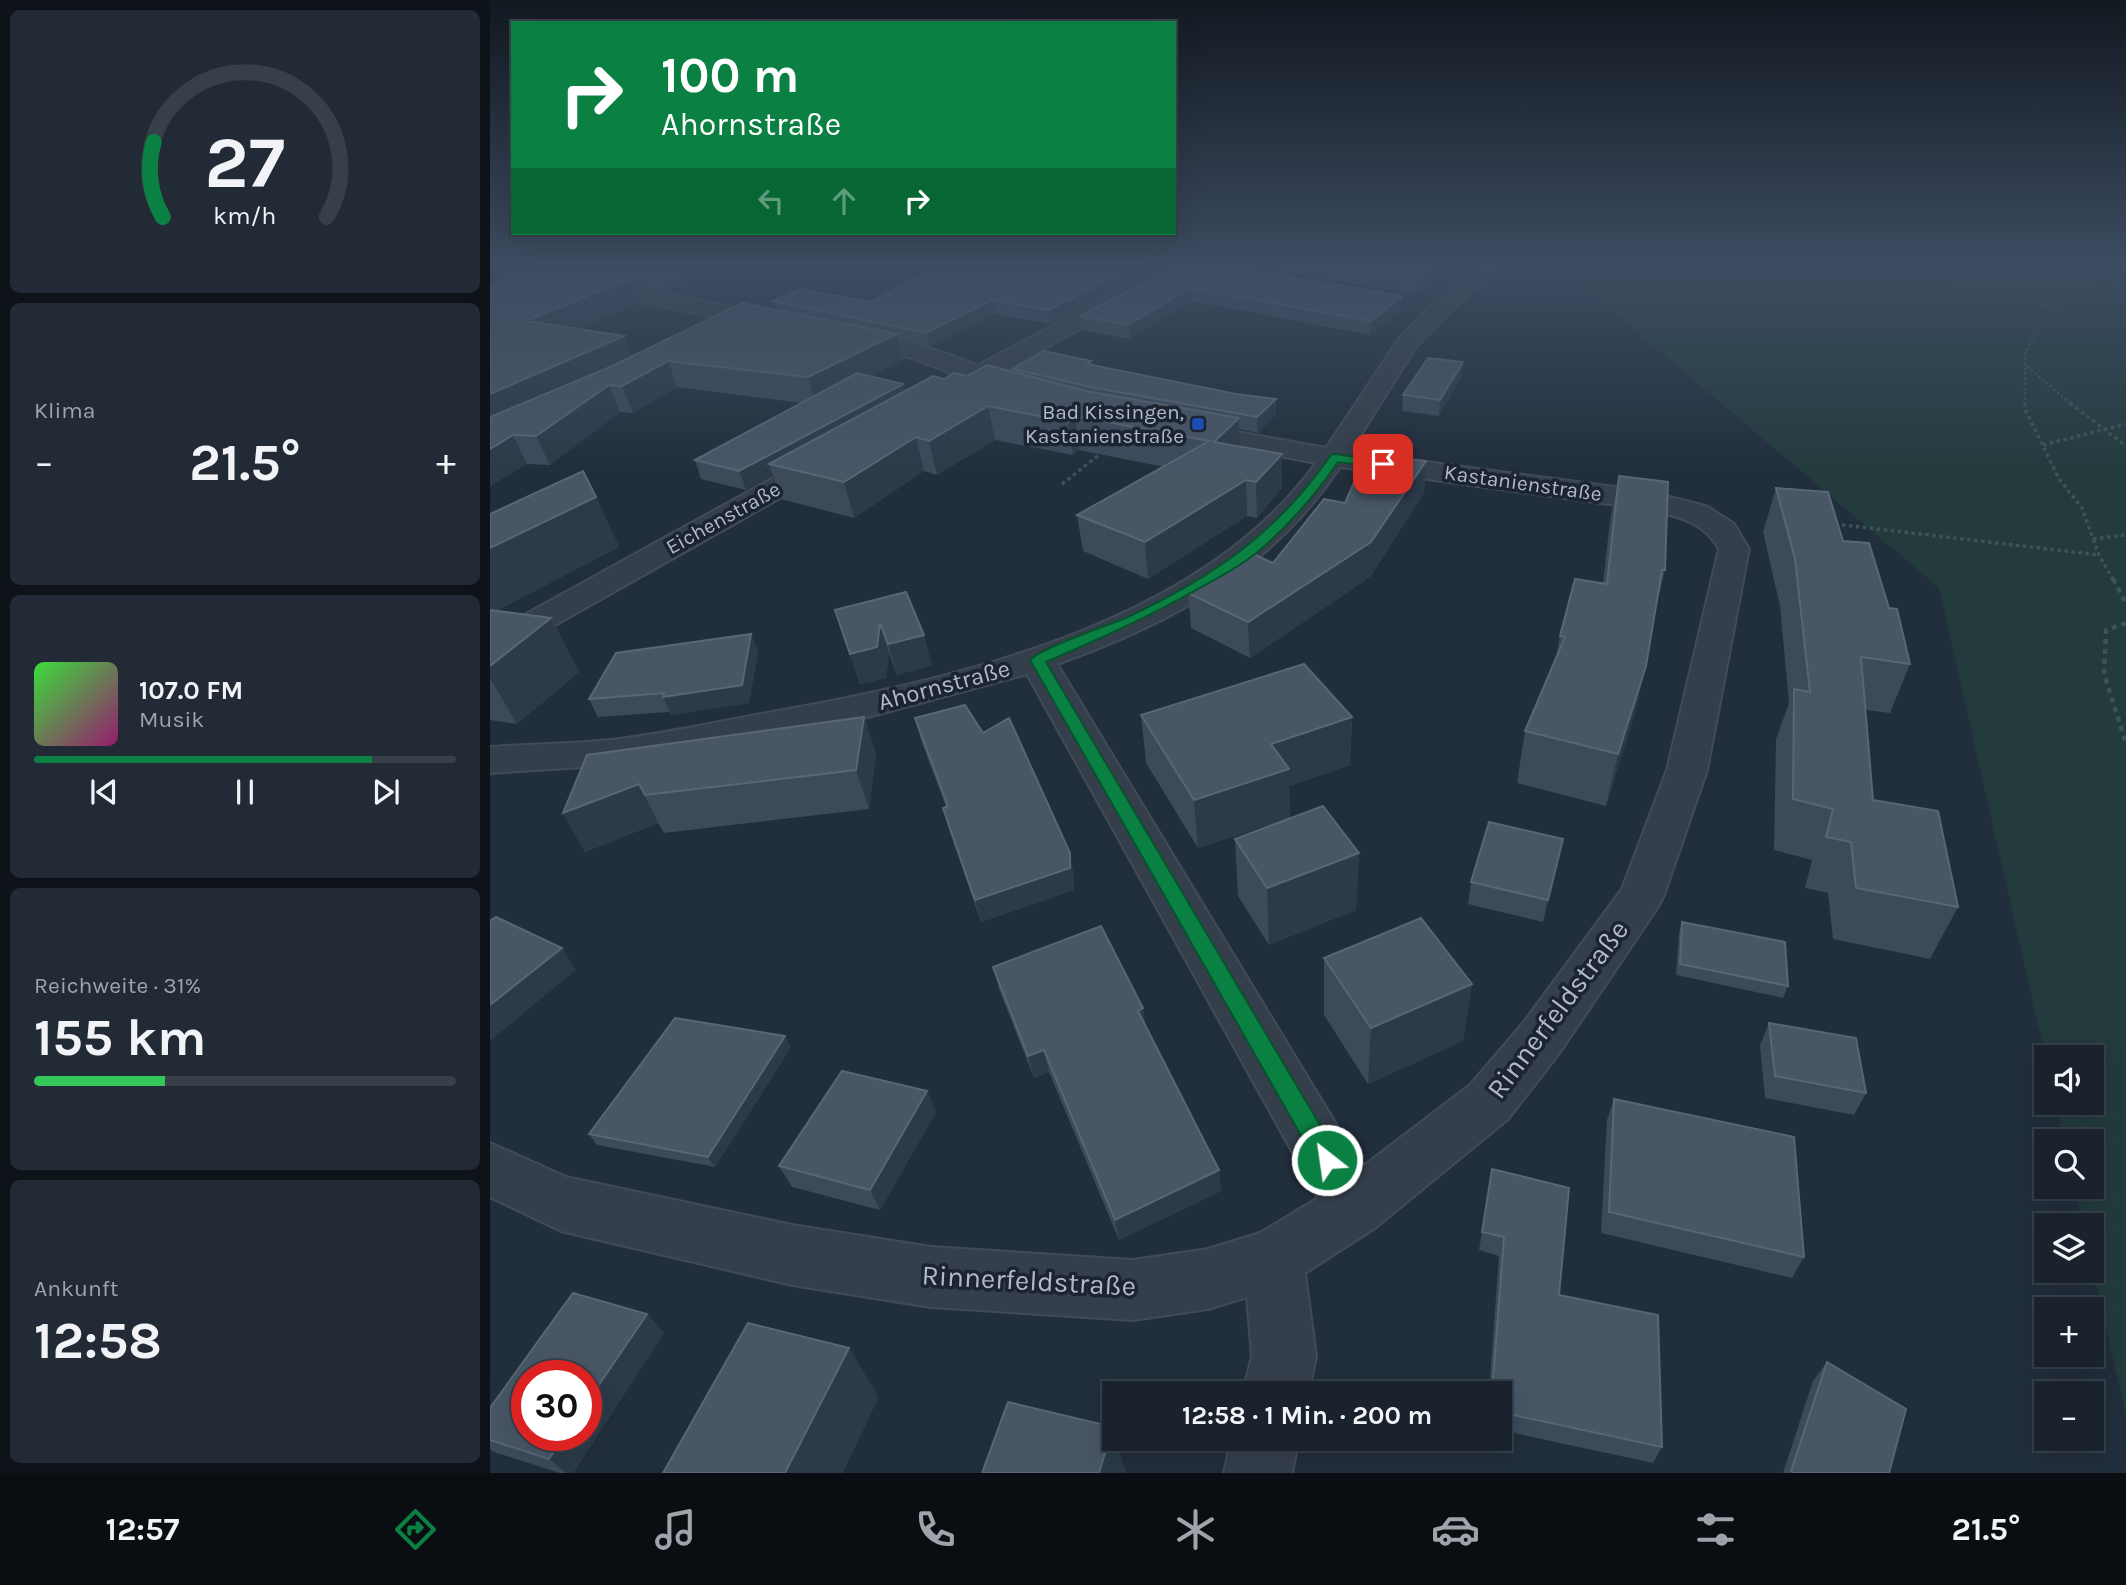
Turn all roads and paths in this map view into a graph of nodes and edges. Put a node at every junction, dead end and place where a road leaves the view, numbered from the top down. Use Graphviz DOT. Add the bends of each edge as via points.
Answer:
graph roads {
  1 [pos="835,336"];
  2 [pos="1050,336"];
  3 [pos="1409,336"];
  4 [pos="2036,336"];
  5 [pos="2026,365"];
  6 [pos="975,376"];
  7 [pos="939,396"];
  8 [pos="1038,401"];
  9 [pos="1140,422"];
  10 [pos="2126,424"];
  11 [pos="2102,430"];
  12 [pos="2043,445"];
  13 [pos="2126,446"];
  14 [pos="842,451"];
  15 [pos="1335,458"];
  16 [pos="1062,484"];
  17 [pos="1698,513"];
  18 [pos="1822,523"];
  19 [pos="2126,535"];
  20 [pos="2093,539"];
  21 [pos="2099,555"];
  22 [pos="2126,603"];
  23 [pos="2126,623"];
  24 [pos="490,648"];
  25 [pos="1037,660"];
  26 [pos="2126,743"];
  27 [pos="490,760"];
  28 [pos="490,1169"];
  29 [pos="1355,1208"];
  30 [pos="1273,1259"];
  31 [pos="1279,1381"];
  32 [pos="1263,1451"];
  33 [pos="1258,1473"];
  1 -- 6 [label="street" via="921,354"];
  2 -- 6 [label="street"];
  3 -- 15 [label="street, Ahornstraße"];
  4 -- 5 [label="path" via="2025,352"];
  5 -- 11 [label="path"];
  5 -- 12 [label="path" via="2025,409"];
  6 -- 7 [label="street"];
  6 -- 8 [label="street"];
  9 -- 15 [label="street, Kastanienstraße"];
  9 -- 16 [label="path"];
  10 -- 11 [label="path"];
  11 -- 12 [label="path"];
  11 -- 13 [label="path"];
  12 -- 20 [label="path" via="2059,478 2082,508"];
  14 -- 24 [label="street, Eichenstraße"];
  15 -- 17 [label="street, Kastanienstraße" via="1645,500"];
  15 -- 25 [label="street, Ahornstraße" via="1312,492 1281,524 1222,571 1134,619"];
  17 -- 29 [label="street, Rinnerfeldstraße" via="1723,530 1734,549 1687,770 1642,895 1542,1037 1489,1102"];
  18 -- 21 [label="path"];
  19 -- 20 [label="path"];
  20 -- 21 [label="path"];
  21 -- 22 [label="path"];
  23 -- 26 [label="path" via="2106,631 2104,674"];
  25 -- 27 [label="street, Ahornstraße" via="842,712 613,752"];
  25 -- 29 [label="street"];
  28 -- 30 [label="street, Rinnerfeldstraße" via="561,1203 792,1255 931,1277 1133,1290 1208,1279"];
  29 -- 30 [label="street, Rinnerfeldstraße"];
  30 -- 31 [label="street" via="1284,1356"];
  32 -- 33 [label="street"];
}
